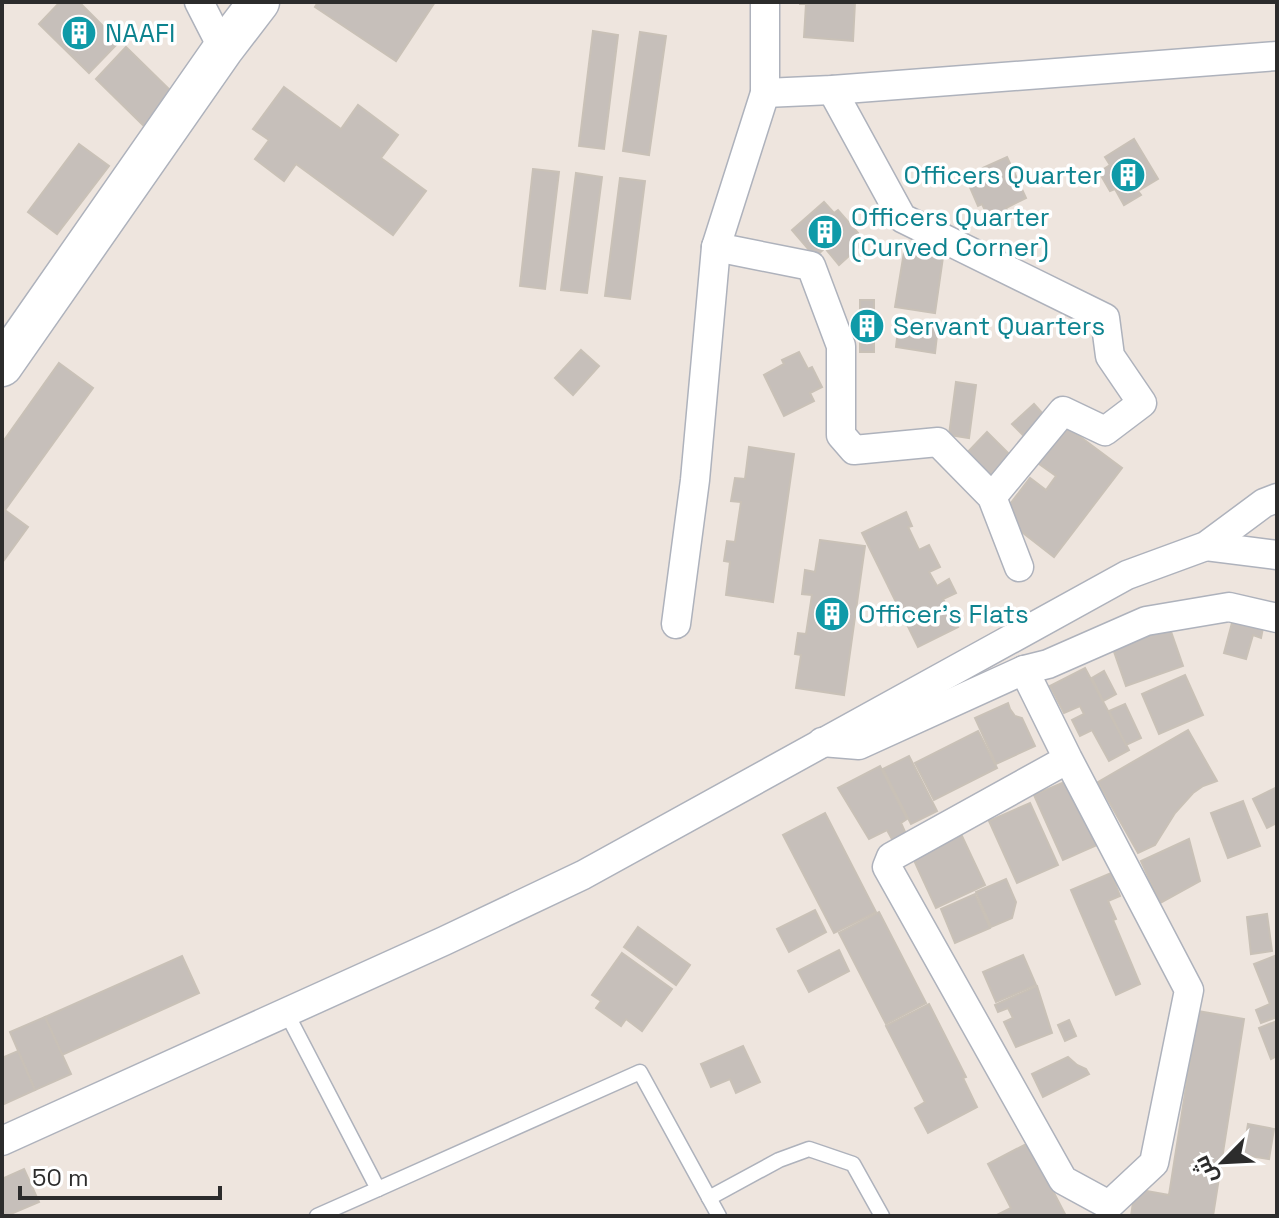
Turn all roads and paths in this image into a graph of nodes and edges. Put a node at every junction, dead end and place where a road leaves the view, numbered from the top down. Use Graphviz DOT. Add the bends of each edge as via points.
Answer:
graph roads {
  1 [pos="199,2"];
  2 [pos="259,2"];
  3 [pos="765,2"];
  4 [pos="223,49"];
  5 [pos="1277,56"];
  6 [pos="832,90"];
  7 [pos="765,93"];
  8 [pos="716,247"];
  9 [pos="2,366"];
  10 [pos="992,497"];
  11 [pos="1277,498"];
  12 [pos="1206,546"];
  13 [pos="1277,555"];
  14 [pos="1019,567"];
  15 [pos="1277,618"];
  16 [pos="676,624"];
  17 [pos="1024,670"];
  18 [pos="822,742"];
  19 [pos="1068,759"];
  20 [pos="286,1012"];
  21 [pos="2,1141"];
  22 [pos="378,1189"];
  23 [pos="709,1198"];
  24 [pos="317,1216"];
  25 [pos="719,1216"];
  26 [pos="882,1216"];
  1 -- 4 [label="street"];
  2 -- 4 [label="main road"];
  3 -- 7 [label="street"];
  4 -- 9 [label="main road"];
  5 -- 6 [label="street"];
  6 -- 7 [label="street"];
  6 -- 10 [label="street" via="902,218 1105,318 1110,356 1142,403 1105,431 1063,411"];
  7 -- 8 [label="street"];
  8 -- 10 [label="street" via="811,266 841,346 841,435 854,450 938,442"];
  8 -- 16 [label="street"];
  10 -- 14 [label="street"];
  11 -- 12 [label="street"];
  12 -- 13 [label="street"];
  12 -- 18 [label="street" via="1127,575"];
  15 -- 17 [label="street" via="1229,607 1146,621"];
  17 -- 18 [label="street" via="859,745"];
  17 -- 19 [label="street"];
  18 -- 20 [label="street" via="583,875"];
  19 -- 19 [label="street" via="1189,990 1154,1163 1109,1205 1063,1180 887,867 891,857"];
  20 -- 21 [label="street"];
  20 -- 22 [label="lane"];
  22 -- 23 [label="lane" via="640,1072"];
  22 -- 24 [label="lane"];
  23 -- 25 [label="lane"];
  23 -- 26 [label="lane" via="809,1149 853,1164"];
}
